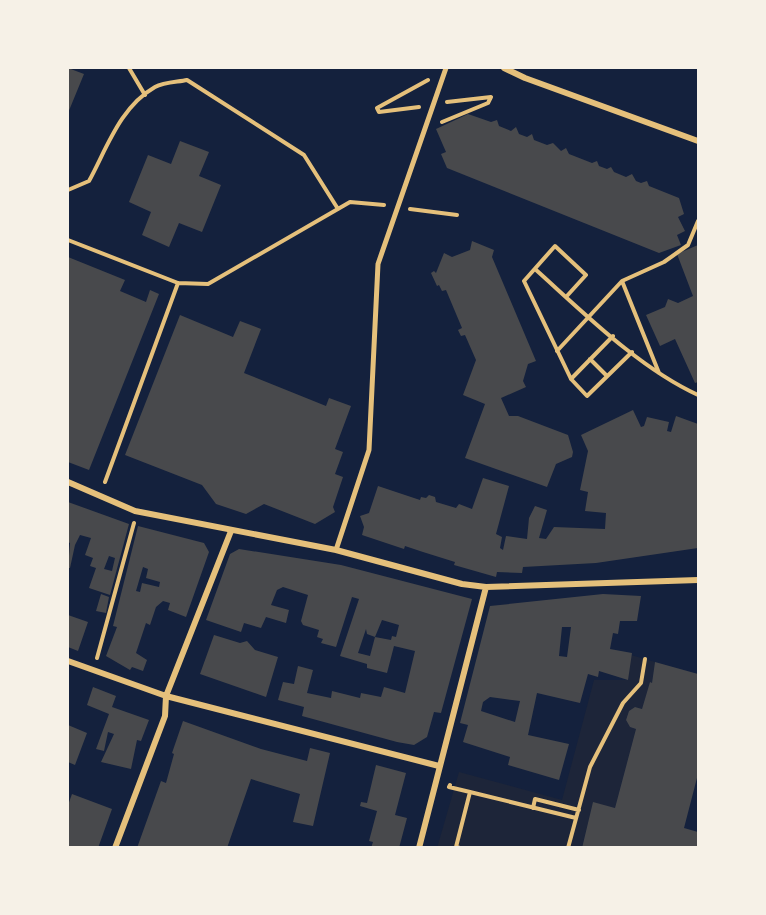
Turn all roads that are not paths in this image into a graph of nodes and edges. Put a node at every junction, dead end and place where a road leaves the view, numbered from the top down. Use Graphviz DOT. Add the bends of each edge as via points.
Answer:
graph roads {
  1 [pos="446,68"];
  2 [pos="504,68"];
  3 [pos="699,141"];
  4 [pos="68,482"];
  5 [pos="231,531"];
  6 [pos="336,550"];
  7 [pos="699,580"];
  8 [pos="486,587"];
  9 [pos="68,661"];
  10 [pos="166,696"];
  11 [pos="439,766"];
  12 [pos="115,848"];
  13 [pos="419,848"];
  1 -- 6 [label="street" via="378,264 369,450"];
  2 -- 3 [label="street"];
  4 -- 5 [label="street" via="139,512"];
  5 -- 6 [label="street"];
  5 -- 10 [label="street"];
  6 -- 8 [label="street"];
  7 -- 8 [label="street"];
  8 -- 11 [label="street"];
  9 -- 10 [label="street"];
  10 -- 11 [label="street"];
  10 -- 12 [label="street" via="165,716"];
  11 -- 13 [label="street"];
}
